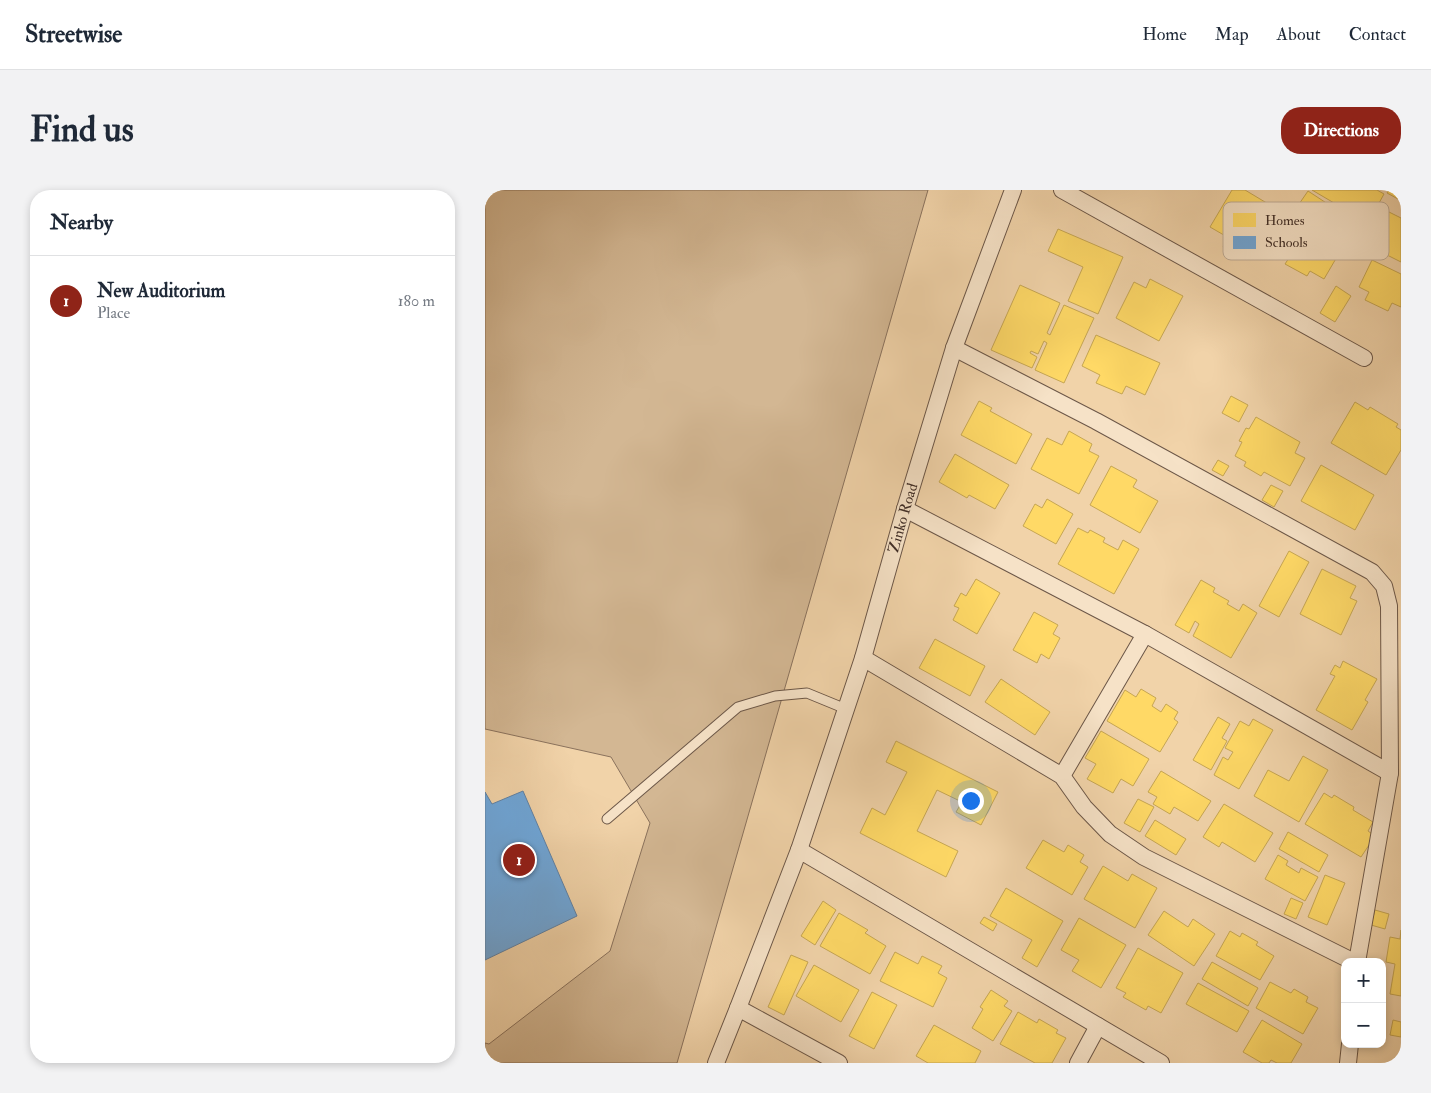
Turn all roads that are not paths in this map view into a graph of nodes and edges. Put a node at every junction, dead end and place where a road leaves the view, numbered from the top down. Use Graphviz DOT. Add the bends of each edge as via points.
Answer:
graph roads {
  1 [pos="1013,190"];
  2 [pos="1062,190"];
  3 [pos="954,348"];
  4 [pos="1364,358"];
  5 [pos="905,509"];
  6 [pos="1145,634"];
  7 [pos="863,658"];
  8 [pos="846,709"];
  9 [pos="1390,774"];
  10 [pos="1061,776"];
  11 [pos="607,819"];
  12 [pos="799,850"];
  13 [pos="1347,958"];
  14 [pos="1356,958"];
  15 [pos="738,1008"];
  16 [pos="1098,1026"];
  17 [pos="1350,1048"];
  18 [pos="715,1063"];
  19 [pos="839,1063"];
  20 [pos="1078,1063"];
  21 [pos="1161,1063"];
  22 [pos="1348,1063"];
  1 -- 3 [label="street, Zinko Road"];
  2 -- 4 [label="street"];
  3 -- 5 [label="street, Zinko Road"];
  3 -- 9 [label="street" via="1096,421 1372,572 1384,586 1389,606"];
  5 -- 6 [label="street"];
  5 -- 7 [label="street, Zinko Road"];
  6 -- 9 [label="street"];
  6 -- 10 [label="street"];
  7 -- 8 [label="street, Zinko Road"];
  7 -- 10 [label="street"];
  8 -- 11 [label="lane" via="807,694 775,696 738,706"];
  8 -- 12 [label="street, Zinko Road"];
  9 -- 14 [label="street"];
  10 -- 13 [label="street" via="1110,834 1144,857"];
  12 -- 15 [label="street, Zinko Road"];
  12 -- 16 [label="street"];
  15 -- 18 [label="street, Zinko Road"];
  15 -- 19 [label="street"];
  16 -- 20 [label="street"];
  16 -- 21 [label="street"];
  17 -- 22 [label="street"];
}
